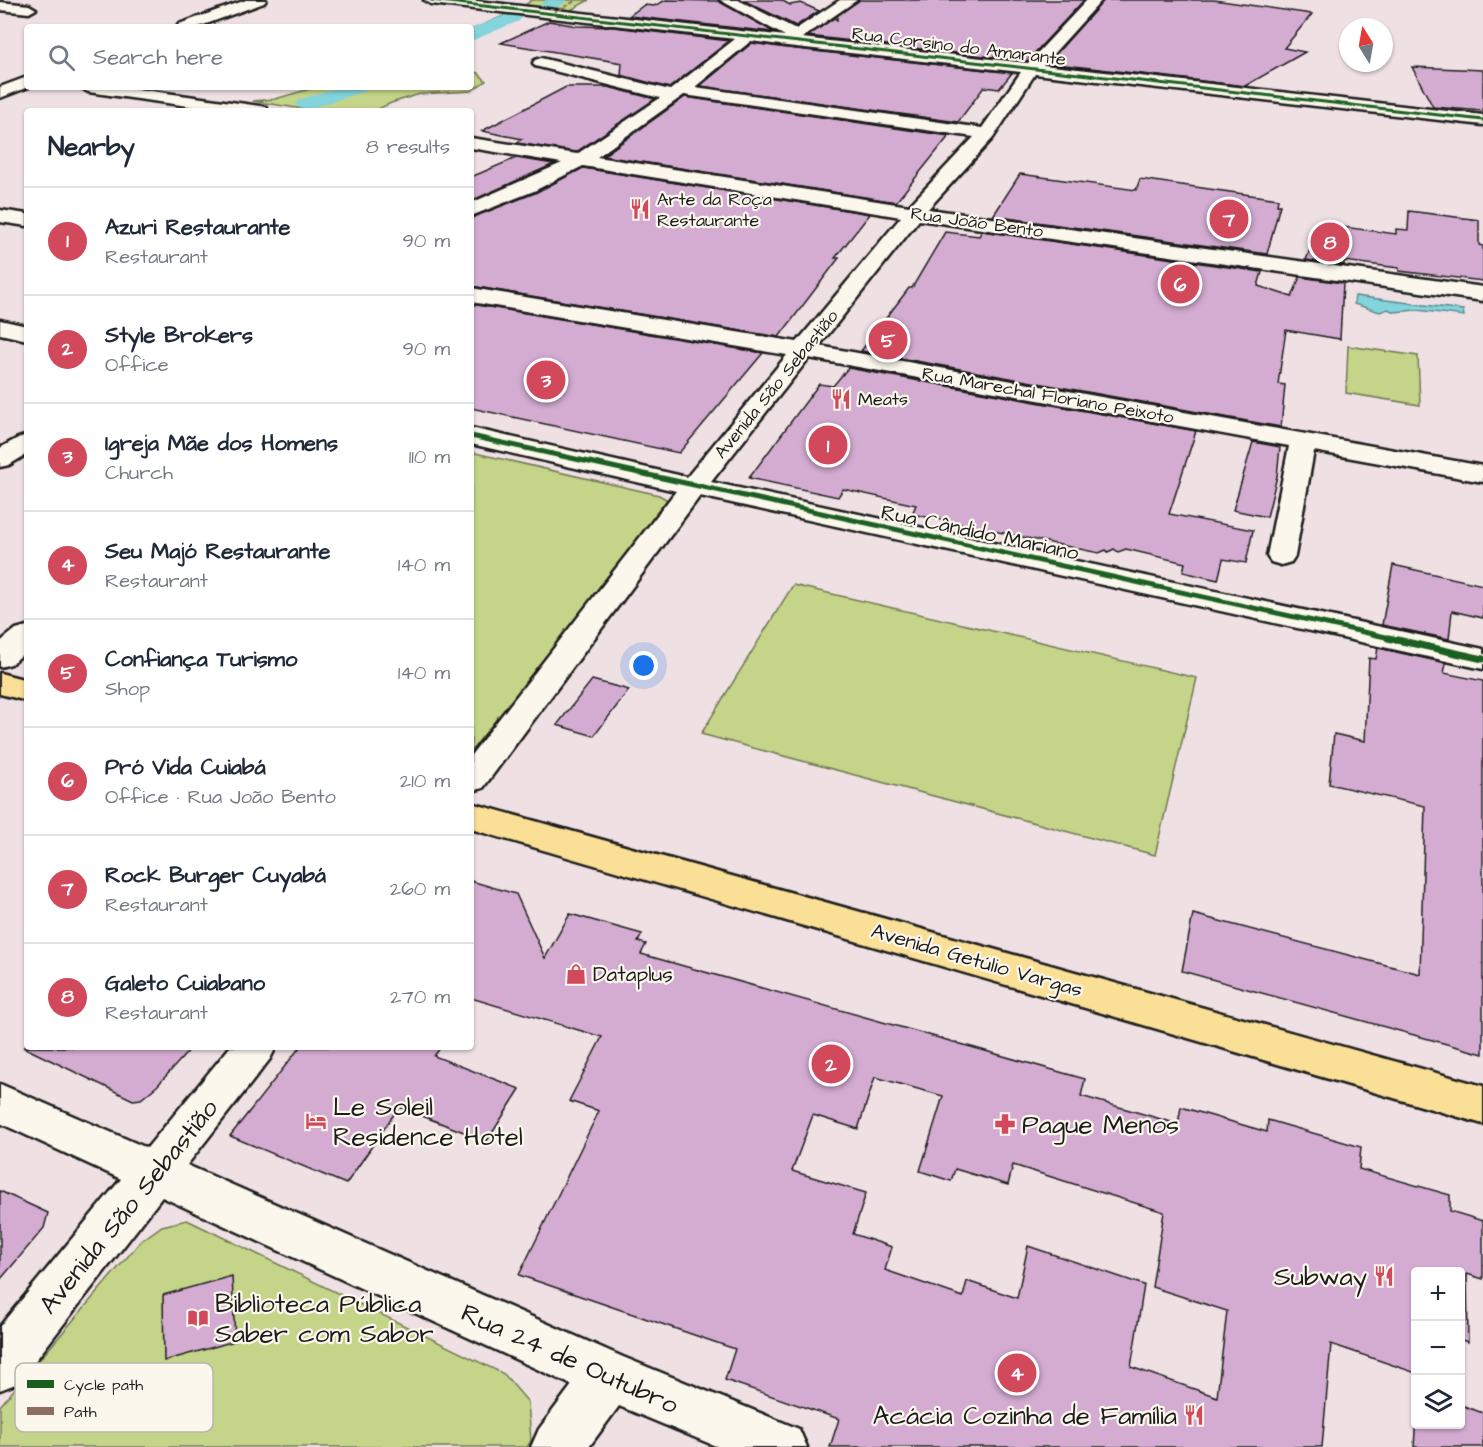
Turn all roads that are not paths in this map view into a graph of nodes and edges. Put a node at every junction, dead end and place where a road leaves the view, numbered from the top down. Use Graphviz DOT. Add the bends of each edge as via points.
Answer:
graph roads {
  1 [pos="259,0"];
  2 [pos="431,0"];
  3 [pos="577,0"];
  4 [pos="727,0"];
  5 [pos="850,0"];
  6 [pos="1095,0"];
  7 [pos="0,6"];
  8 [pos="29,9"];
  9 [pos="551,14"];
  10 [pos="192,24"];
  11 [pos="747,36"];
  12 [pos="792,38"];
  13 [pos="541,63"];
  14 [pos="1030,70"];
  15 [pos="0,74"];
  16 [pos="24,79"];
  17 [pos="24,81"];
  18 [pos="110,90"];
  19 [pos="0,93"];
  20 [pos="679,93"];
  21 [pos="238,108"];
  22 [pos="1483,120"];
  23 [pos="987,134"];
  24 [pos="474,144"];
  25 [pos="579,161"];
  26 [pos="474,209"];
  27 [pos="914,213"];
  28 [pos="0,216"];
  29 [pos="24,220"];
  30 [pos="1483,294"];
  31 [pos="474,295"];
  32 [pos="0,327"];
  33 [pos="24,332"];
  34 [pos="802,350"];
  35 [pos="474,437"];
  36 [pos="1302,441"];
  37 [pos="24,445"];
  38 [pos="0,459"];
  39 [pos="1483,474"];
  40 [pos="692,488"];
  41 [pos="1281,556"];
  42 [pos="24,638"];
  43 [pos="0,657"];
  44 [pos="1483,659"];
  45 [pos="0,683"];
  46 [pos="24,690"];
  47 [pos="474,775"];
  48 [pos="474,817"];
  49 [pos="253,1050"];
  50 [pos="0,1102"];
  51 [pos="1483,1105"];
  52 [pos="154,1173"];
  53 [pos="0,1365"];
  54 [pos="610,1377"];
  55 [pos="557,1447"];
  56 [pos="781,1447"];
  1 -- 10 [label="street"];
  2 -- 9 [label="street, Rua Corsino do Amarante"];
  3 -- 9 [label="street"];
  4 -- 12 [label="street"];
  5 -- 12 [label="street"];
  6 -- 14 [label="street, Avenida São Sebastião"];
  7 -- 8 [label="street"];
  9 -- 11 [label="street, Rua Corsino do Amarante"];
  11 -- 12 [label="street, Rua Corsino do Amarante"];
  11 -- 20 [label="street"];
  12 -- 14 [label="street, Rua Corsino do Amarante"];
  13 -- 20 [label="street"];
  14 -- 22 [label="street, Rua Corsino do Amarante"];
  14 -- 23 [label="street, Avenida São Sebastião"];
  15 -- 16 [label="street"];
  17 -- 19 [label="street"];
  18 -- 21 [label="street"];
  20 -- 23 [label="street"];
  20 -- 25 [label="street"];
  23 -- 27 [label="street, Avenida São Sebastião"];
  24 -- 25 [label="street, Rua João Bento"];
  25 -- 26 [label="street"];
  25 -- 27 [label="street, Rua João Bento"];
  27 -- 30 [label="street, Rua João Bento"];
  27 -- 34 [label="street, Avenida São Sebastião"];
  28 -- 29 [label="street"];
  31 -- 34 [label="street, Rua Marechal Floriano Peixoto"];
  32 -- 33 [label="street"];
  34 -- 36 [label="street, Rua Marechal Floriano Peixoto"];
  34 -- 40 [label="street, Avenida São Sebastião"];
  35 -- 40 [label="street, Rua Cândido Mariano"];
  36 -- 39 [label="street, Rua Marechal Floriano Peixoto"];
  36 -- 41 [label="street"];
  37 -- 38 [label="street"];
  40 -- 44 [label="street, Rua Cândido Mariano"];
  40 -- 47 [label="street, Avenida São Sebastião"];
  42 -- 43 [label="street"];
  45 -- 46 [label="main road"];
  48 -- 51 [label="main road, Avenida Getúlio Vargas"];
  49 -- 52 [label="street, Avenida São Sebastião"];
  50 -- 52 [label="street, Rua 24 de Outubro"];
  52 -- 53 [label="street, Avenida São Sebastião"];
  52 -- 54 [label="street, Rua 24 de Outubro"];
  54 -- 55 [label="street"];
  54 -- 56 [label="street, Rua 24 de Outubro"];
}
